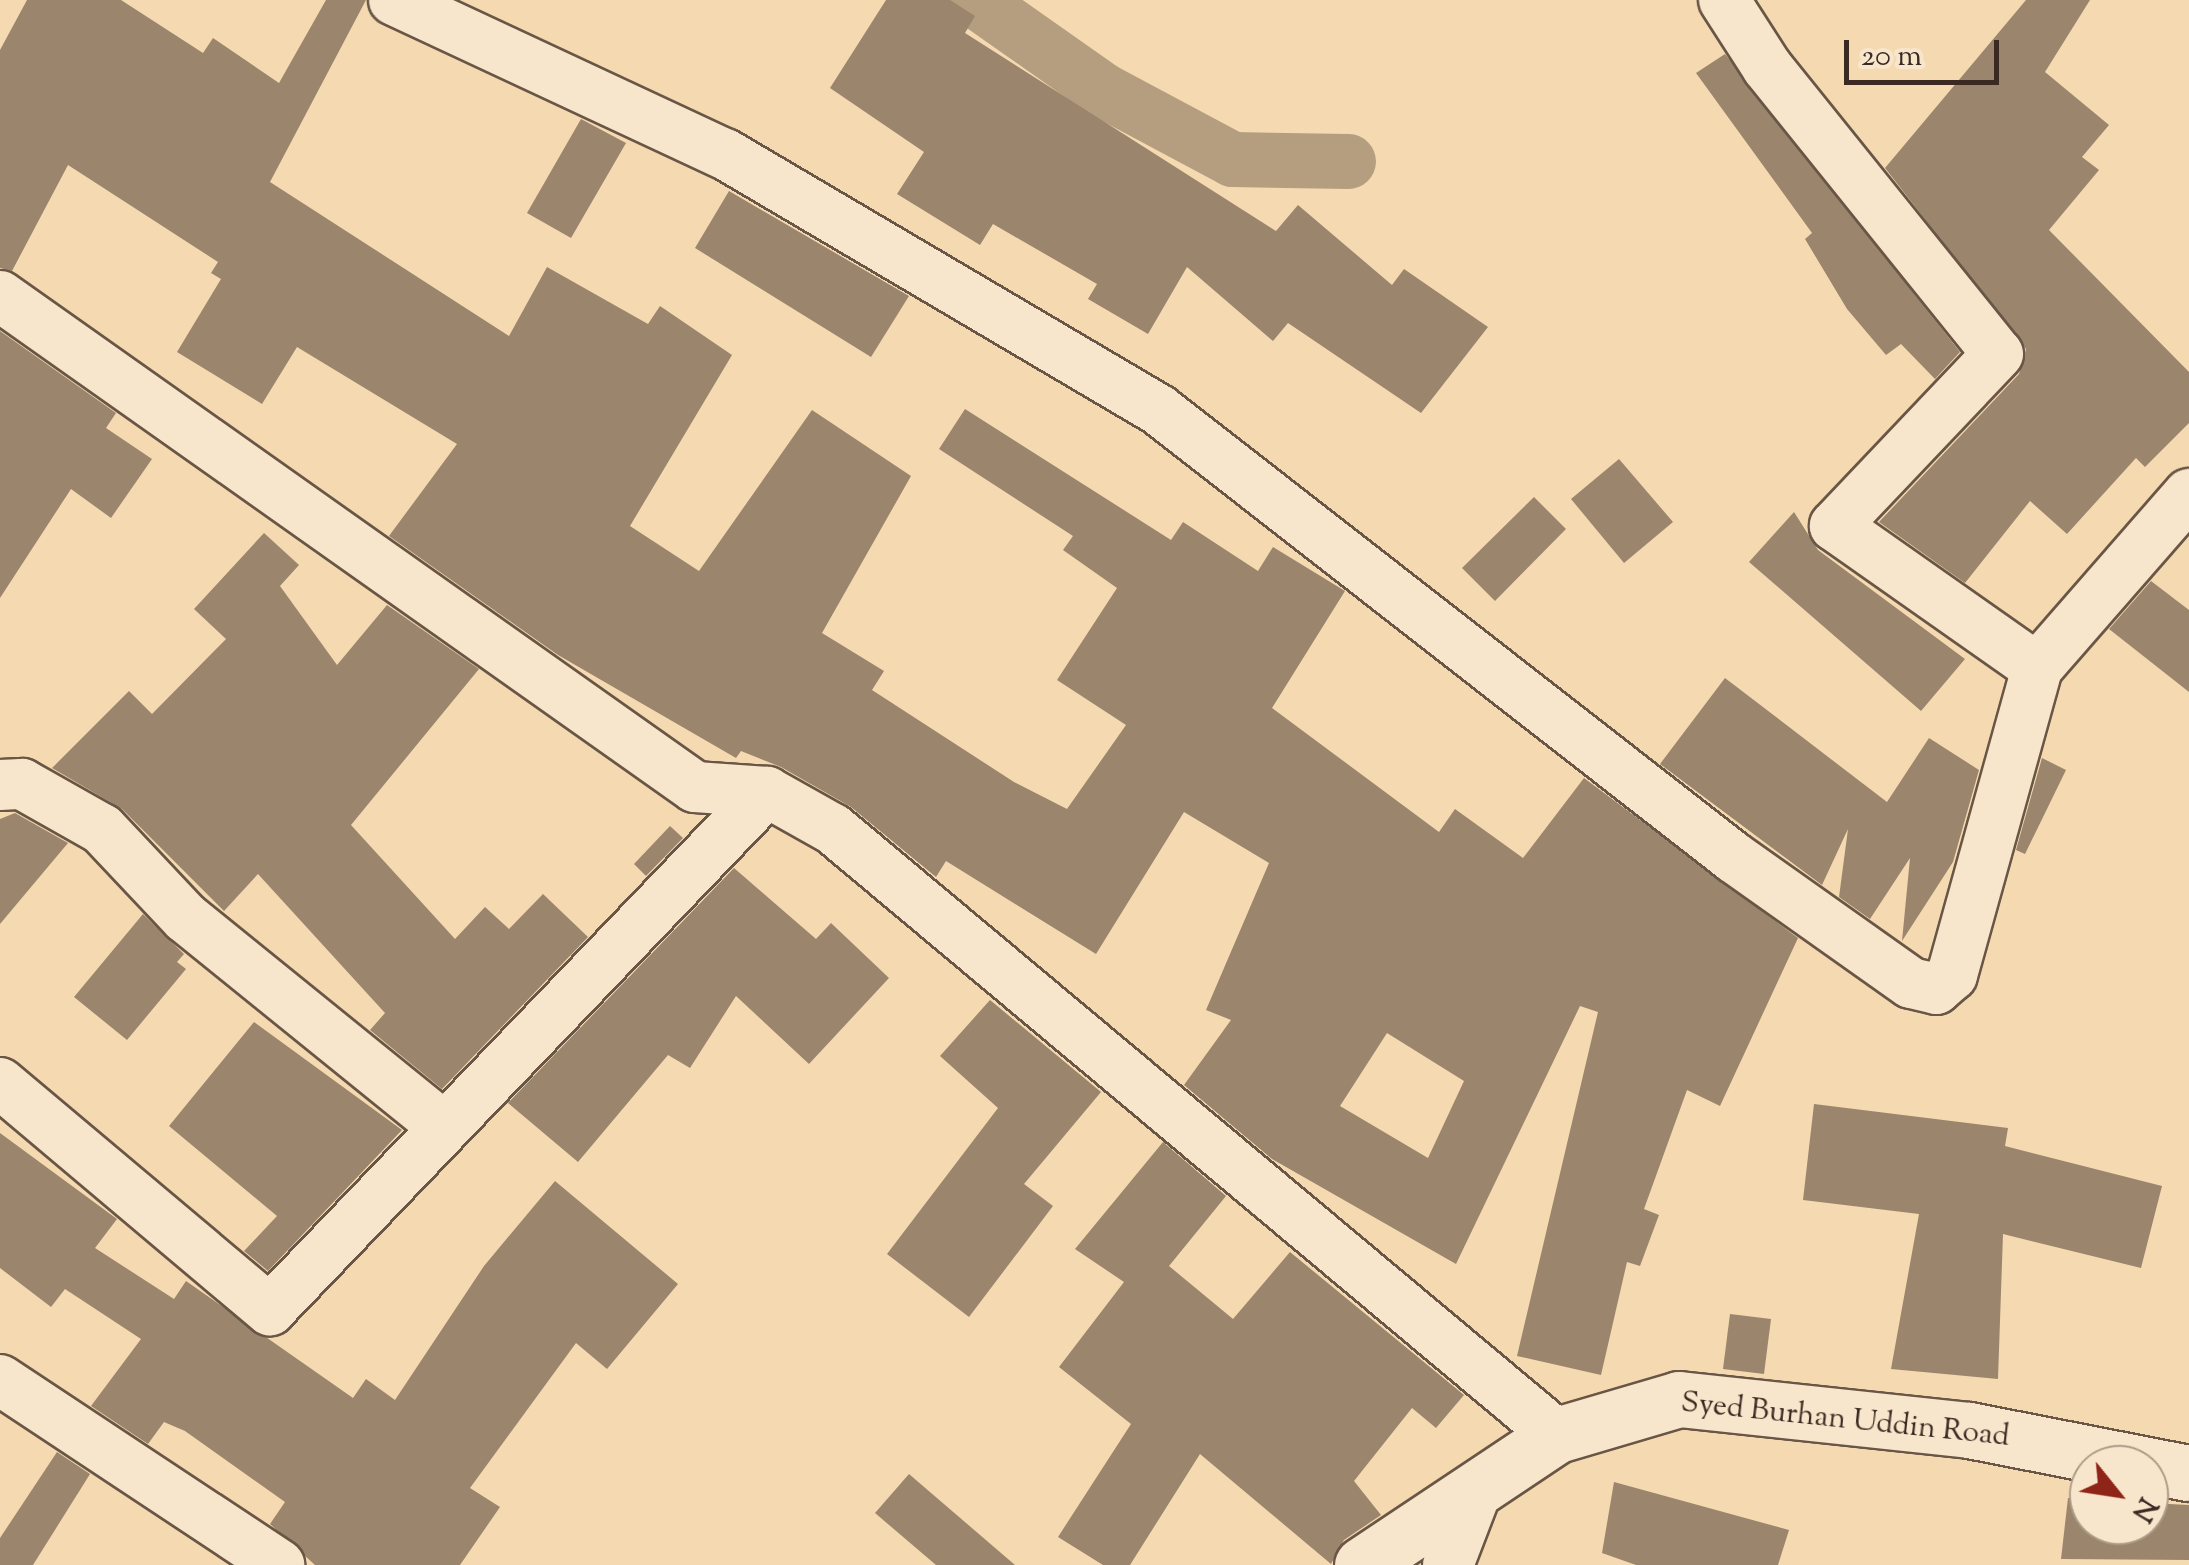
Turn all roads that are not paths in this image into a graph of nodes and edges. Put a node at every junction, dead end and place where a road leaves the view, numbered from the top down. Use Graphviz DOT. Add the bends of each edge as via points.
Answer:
graph roads {
  1 [pos="394,0"];
  2 [pos="1724,0"];
  3 [pos="0,296"];
  4 [pos="2189,494"];
  5 [pos="2037,668"];
  6 [pos="0,785"];
  7 [pos="767,792"];
  8 [pos="0,1083"];
  9 [pos="444,1128"];
  10 [pos="0,1380"];
  11 [pos="1557,1435"];
  12 [pos="2189,1472"];
  13 [pos="1478,1487"];
  14 [pos="279,1565"];
  15 [pos="1362,1565"];
  16 [pos="1448,1565"];
  1 -- 5 [label="street" via="725,154 1159,410 1733,857 1910,982 1936,989 1952,975"];
  2 -- 5 [label="street" via="1767,67 1998,354 1836,526"];
  3 -- 7 [label="street" via="695,787"];
  4 -- 5 [label="street"];
  6 -- 9 [label="street" via="22,784 102,828 186,918"];
  7 -- 9 [label="street"];
  7 -- 11 [label="street" via="833,828"];
  8 -- 9 [label="street" via="270,1310"];
  10 -- 14 [label="street"];
  11 -- 12 [label="street, Syed Burhan Uddin Road" via="1679,1399 1969,1430"];
  11 -- 13 [label="street, Syed Burhan Uddin Road"];
  13 -- 15 [label="street, Syed Burhan Uddin Road"];
  13 -- 16 [label="street"];
}
